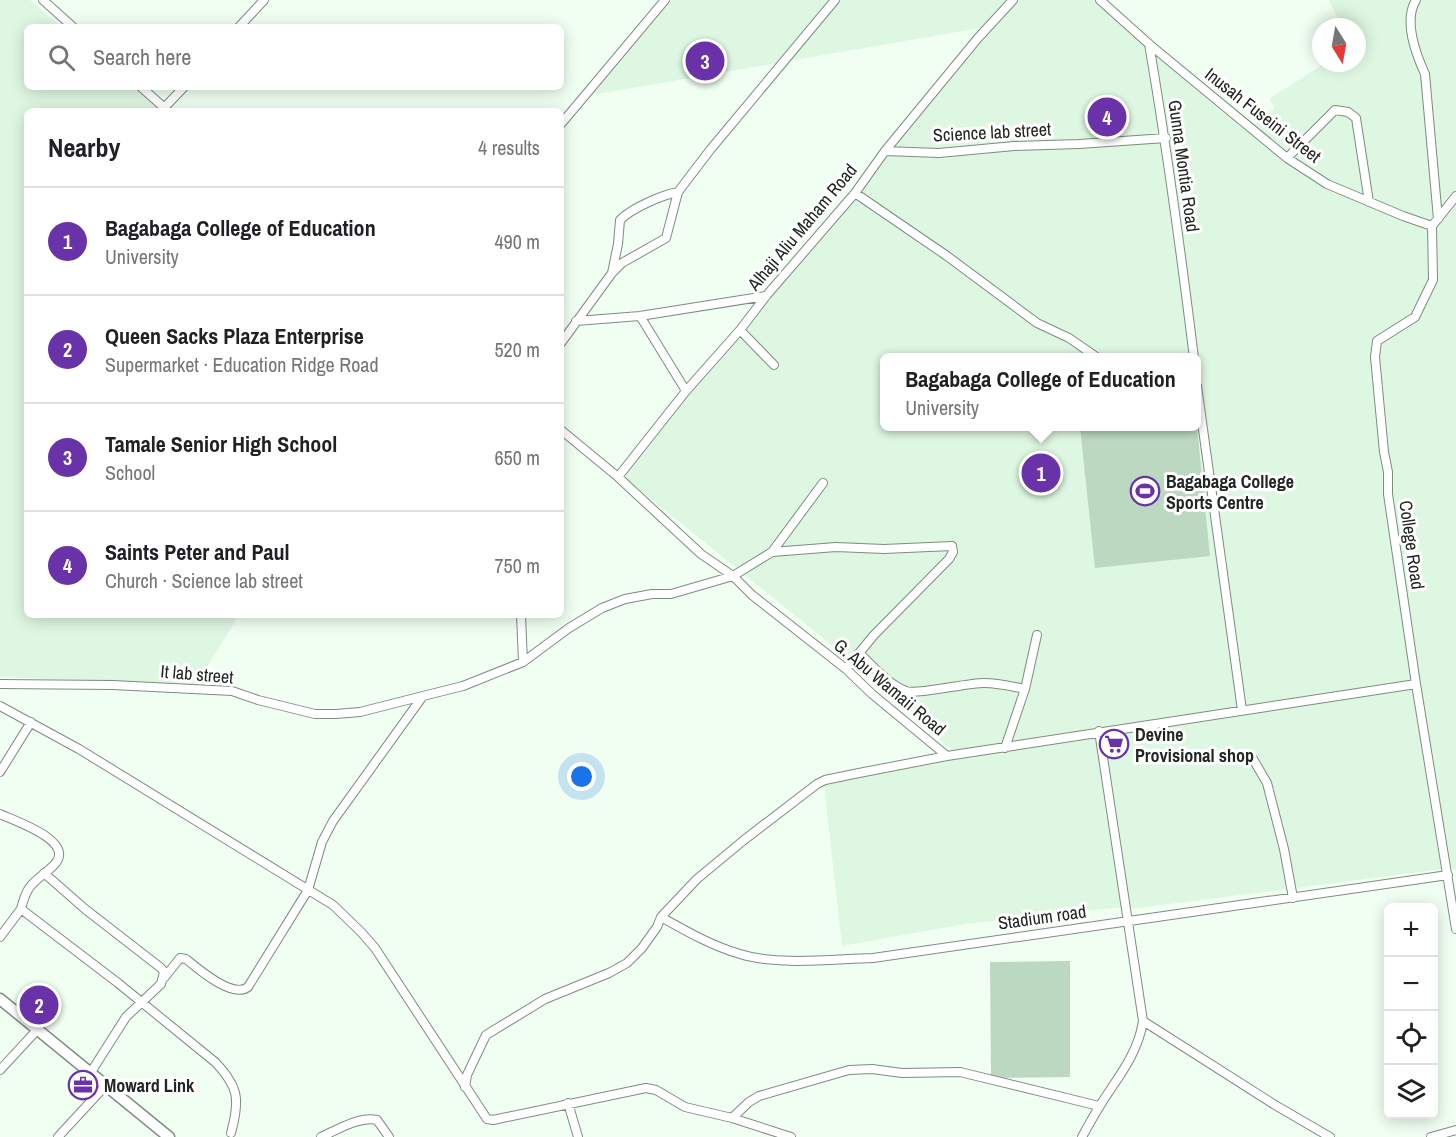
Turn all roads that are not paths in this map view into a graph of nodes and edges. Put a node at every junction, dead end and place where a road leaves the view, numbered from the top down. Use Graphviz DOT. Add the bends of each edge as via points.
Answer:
graph roads {
  1 [pos="43,0"];
  2 [pos="264,0"];
  3 [pos="665,0"];
  4 [pos="835,0"];
  5 [pos="1013,0"];
  6 [pos="1100,0"];
  7 [pos="1416,0"];
  8 [pos="70,24"];
  9 [pos="242,24"];
  10 [pos="1149,44"];
  11 [pos="144,90"];
  12 [pos="182,90"];
  13 [pos="164,108"];
  14 [pos="168,108"];
  15 [pos="564,120"];
  16 [pos="1166,138"];
  17 [pos="885,151"];
  18 [pos="1287,158"];
  19 [pos="678,192"];
  20 [pos="855,193"];
  21 [pos="1456,196"];
  22 [pos="1369,202"];
  23 [pos="1435,223"];
  24 [pos="612,273"];
  25 [pos="766,296"];
  26 [pos="640,316"];
  27 [pos="576,321"];
  28 [pos="740,330"];
  29 [pos="564,339"];
  30 [pos="1092,353"];
  31 [pos="1193,353"];
  32 [pos="774,365"];
  33 [pos="686,391"];
  34 [pos="1201,415"];
  35 [pos="564,432"];
  36 [pos="618,477"];
  37 [pos="823,483"];
  38 [pos="772,552"];
  39 [pos="733,576"];
  40 [pos="521,618"];
  41 [pos="1037,635"];
  42 [pos="860,653"];
  43 [pos="523,662"];
  44 [pos="846,669"];
  45 [pos="0,684"];
  46 [pos="1416,684"];
  47 [pos="1025,688"];
  48 [pos="423,696"];
  49 [pos="0,706"];
  50 [pos="1242,710"];
  51 [pos="31,722"];
  52 [pos="1099,731"];
  53 [pos="1005,748"];
  54 [pos="947,756"];
  55 [pos="1253,759"];
  56 [pos="0,772"];
  57 [pos="0,814"];
  58 [pos="44,873"];
  59 [pos="1451,879"];
  60 [pos="308,890"];
  61 [pos="1293,898"];
  62 [pos="21,909"];
  63 [pos="661,917"];
  64 [pos="1128,922"];
  65 [pos="1456,929"];
  66 [pos="0,937"];
  67 [pos="164,978"];
  68 [pos="0,999"];
  69 [pos="141,1003"];
  70 [pos="1143,1021"];
  71 [pos="38,1029"];
  72 [pos="0,1070"];
  73 [pos="91,1072"];
  74 [pos="106,1085"];
  75 [pos="465,1087"];
  76 [pos="568,1103"];
  77 [pos="1099,1106"];
  78 [pos="732,1118"];
  79 [pos="1456,1130"];
  80 [pos="231,1136"];
  81 [pos="58,1137"];
  82 [pos="169,1137"];
  83 [pos="321,1137"];
  84 [pos="389,1137"];
  85 [pos="578,1137"];
  86 [pos="791,1137"];
  87 [pos="1082,1137"];
  88 [pos="1330,1137"];
  89 [pos="1431,1137"];
  1 -- 8 [label="street"];
  2 -- 9 [label="street"];
  3 -- 15 [label="street"];
  4 -- 19 [label="street"];
  5 -- 17 [label="street, Alhaji Aliu Maham Road"];
  6 -- 10 [label="street"];
  7 -- 23 [label="street" via="1411,16 1412,33 1425,74"];
  10 -- 16 [label="street, Gunna Montia Road"];
  10 -- 18 [label="street, Inusah Fuseini Street"];
  11 -- 13 [label="street"];
  12 -- 14 [label="street"];
  16 -- 17 [label="street, Science lab street" via="939,153"];
  16 -- 31 [label="street, Gunna Montia Road"];
  17 -- 20 [label="street, Alhaji Aliu Maham Road"];
  18 -- 22 [label="street, Inusah Fuseini Street" via="1317,178"];
  18 -- 22 [label="street" via="1335,110 1348,112 1356,118"];
  19 -- 24 [label="street" via="666,238 632,256"];
  19 -- 24 [label="street" via="665,194 620,220"];
  20 -- 25 [label="street, Alhaji Aliu Maham Road"];
  20 -- 30 [label="street" via="1037,323"];
  21 -- 23 [label="street"];
  22 -- 23 [label="street, Inusah Fuseini Street"];
  23 -- 46 [label="street, College Road" via="1433,280 1415,317 1377,341 1375,357 1388,494"];
  24 -- 27 [label="street"];
  25 -- 26 [label="street"];
  25 -- 28 [label="street, Alhaji Aliu Maham Road"];
  26 -- 27 [label="street"];
  26 -- 33 [label="street"];
  27 -- 29 [label="street"];
  28 -- 32 [label="street"];
  28 -- 33 [label="street, Alhaji Aliu Maham Road"];
  33 -- 36 [label="street, Alhaji Aliu Maham Road"];
  34 -- 50 [label="street"];
  35 -- 36 [label="street, G. Abu Wamaii Road"];
  36 -- 39 [label="street, G. Abu Wamaii Road" via="701,554"];
  37 -- 38 [label="street"];
  38 -- 39 [label="street, It lab street"];
  38 -- 42 [label="street" via="952,546 949,559"];
  39 -- 43 [label="street, It lab street" via="671,594 625,599 602,608"];
  39 -- 44 [label="street, G. Abu Wamaii Road" via="752,596"];
  40 -- 43 [label="street"];
  41 -- 47 [label="street"];
  42 -- 44 [label="street"];
  42 -- 47 [label="street" via="888,680 913,693 984,683"];
  43 -- 48 [label="street, It lab street" via="463,686"];
  44 -- 54 [label="street, G. Abu Wamaii Road"];
  45 -- 48 [label="street, It lab street" via="232,692 315,714 360,712"];
  46 -- 50 [label="street, G. Abu Wamaii Road"];
  46 -- 59 [label="street, College Road"];
  47 -- 53 [label="street"];
  48 -- 60 [label="street" via="333,821 322,842"];
  49 -- 51 [label="street"];
  50 -- 52 [label="street, G. Abu Wamaii Road"];
  51 -- 56 [label="street"];
  51 -- 60 [label="street"];
  52 -- 53 [label="street, G. Abu Wamaii Road"];
  52 -- 64 [label="street"];
  53 -- 54 [label="street, G. Abu Wamaii Road"];
  54 -- 63 [label="street" via="817,784 697,879"];
  55 -- 61 [label="street" via="1267,783"];
  57 -- 58 [label="street" via="50,838 58,848 57,862"];
  58 -- 62 [label="street" via="26,891"];
  58 -- 67 [label="street" via="161,968"];
  59 -- 61 [label="street, Stadium road"];
  59 -- 65 [label="street, College Road"];
  60 -- 67 [label="street" via="243,990 227,987 180,958"];
  60 -- 75 [label="street" via="333,905 375,948"];
  61 -- 64 [label="street, Stadium road"];
  62 -- 66 [label="street"];
  62 -- 69 [label="street"];
  63 -- 64 [label="street, Stadium road" via="739,954 807,960 873,958"];
  63 -- 75 [label="street" via="642,948 627,963 545,999 486,1035"];
  64 -- 70 [label="street"];
  67 -- 69 [label="street"];
  68 -- 71 [label="main road"];
  69 -- 73 [label="street" via="126,1017"];
  69 -- 80 [label="street" via="227,1075 238,1109"];
  70 -- 77 [label="street" via="1131,1059"];
  70 -- 88 [label="street"];
  71 -- 72 [label="street"];
  71 -- 73 [label="main road"];
  73 -- 74 [label="main road"];
  74 -- 81 [label="street"];
  74 -- 82 [label="main road"];
  75 -- 76 [label="street" via="486,1119"];
  76 -- 78 [label="street" via="646,1088 686,1107"];
  76 -- 85 [label="street"];
  77 -- 78 [label="street" via="960,1072 872,1069 849,1070 759,1096"];
  77 -- 87 [label="street"];
  78 -- 86 [label="street"];
  79 -- 89 [label="street"];
  83 -- 84 [label="street" via="370,1119 377,1120"];
}
